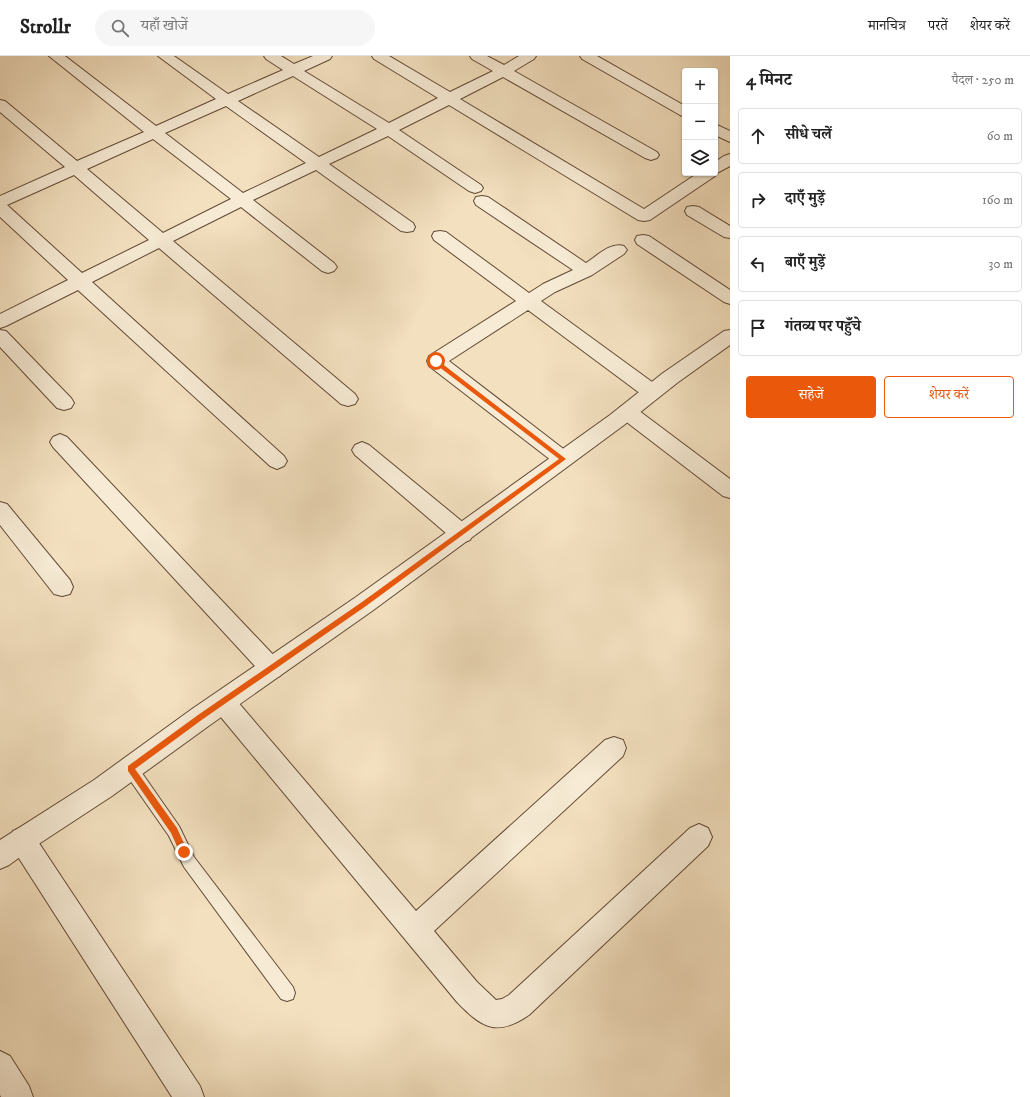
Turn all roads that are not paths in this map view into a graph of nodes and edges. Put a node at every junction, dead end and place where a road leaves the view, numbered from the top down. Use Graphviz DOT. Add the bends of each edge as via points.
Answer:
graph roads {
  1 [pos="56,56"];
  2 [pos="165,56"];
  3 [pos="271,56"];
  4 [pos="325,56"];
  5 [pos="379,56"];
  6 [pos="476,56"];
  7 [pos="529,56"];
  8 [pos="587,56"];
  9 [pos="294,70"];
  10 [pos="504,71"];
  11 [pos="449,98"];
  12 [pos="228,100"];
  13 [pos="0,104"];
  14 [pos="682,110"];
  15 [pos="388,129"];
  16 [pos="718,131"];
  17 [pos="154,133"];
  18 [pos="730,137"];
  19 [pos="651,155"];
  20 [pos="730,159"];
  21 [pos="318,163"];
  22 [pos="718,167"];
  23 [pos="76,168"];
  24 [pos="704,176"];
  25 [pos="243,199"];
  26 [pos="0,202"];
  27 [pos="0,208"];
  28 [pos="693,211"];
  29 [pos="407,227"];
  30 [pos="730,233"];
  31 [pos="440,236"];
  32 [pos="161,240"];
  33 [pos="643,240"];
  34 [pos="618,250"];
  35 [pos="328,267"];
  36 [pos="586,271"];
  37 [pos="78,282"];
  38 [pos="730,298"];
  39 [pos="528,302"];
  40 [pos="0,322"];
  41 [pos="0,336"];
  42 [pos="730,336"];
  43 [pos="652,392"];
  44 [pos="348,399"];
  45 [pos="64,403"];
  46 [pos="627,412"];
  47 [pos="60,442"];
  48 [pos="362,450"];
  49 [pos="563,459"];
  50 [pos="277,461"];
  51 [pos="730,490"];
  52 [pos="0,510"];
  53 [pos="462,534"];
  54 [pos="62,587"];
  55 [pos="272,669"];
  56 [pos="223,702"];
  57 [pos="614,748"];
  58 [pos="130,768"];
  59 [pos="699,837"];
  60 [pos="22,840"];
  61 [pos="0,856"];
  62 [pos="415,930"];
  63 [pos="287,992"];
  64 [pos="0,1066"];
  65 [pos="18,1097"];
  66 [pos="189,1097"];
  1 -- 17 [label="street"];
  2 -- 12 [label="street"];
  3 -- 9 [label="street"];
  4 -- 9 [label="street"];
  5 -- 11 [label="street"];
  6 -- 10 [label="street"];
  7 -- 10 [label="street"];
  8 -- 14 [label="street"];
  9 -- 12 [label="street"];
  9 -- 15 [label="street"];
  10 -- 11 [label="street"];
  10 -- 19 [label="street"];
  11 -- 15 [label="street"];
  11 -- 24 [label="street" via="644,216"];
  12 -- 17 [label="street"];
  12 -- 21 [label="street"];
  13 -- 23 [label="street"];
  15 -- 21 [label="street"];
  15 -- 36 [label="street"];
  16 -- 18 [label="street"];
  17 -- 23 [label="street"];
  17 -- 25 [label="street"];
  20 -- 22 [label="street"];
  21 -- 25 [label="street"];
  21 -- 29 [label="street"];
  23 -- 26 [label="street"];
  23 -- 32 [label="street"];
  25 -- 32 [label="street"];
  25 -- 35 [label="street"];
  27 -- 37 [label="street"];
  28 -- 30 [label="street"];
  31 -- 39 [label="street"];
  32 -- 37 [label="street"];
  32 -- 44 [label="street"];
  33 -- 38 [label="street"];
  34 -- 36 [label="street"];
  36 -- 39 [label="street" via="549,288"];
  37 -- 40 [label="street"];
  37 -- 50 [label="street"];
  39 -- 43 [label="street"];
  39 -- 49 [label="street" via="436,361"];
  41 -- 45 [label="street"];
  42 -- 43 [label="street"];
  43 -- 46 [label="street"];
  46 -- 49 [label="street"];
  46 -- 51 [label="street"];
  47 -- 55 [label="street"];
  48 -- 53 [label="street"];
  49 -- 53 [label="street"];
  52 -- 54 [label="street"];
  53 -- 55 [label="street"];
  55 -- 56 [label="street"];
  56 -- 58 [label="street"];
  56 -- 62 [label="street"];
  57 -- 62 [label="street"];
  58 -- 60 [label="street"];
  58 -- 63 [label="lane" via="174,831 189,862"];
  59 -- 62 [label="street" via="508,1013 496,1014 485,1011"];
  60 -- 61 [label="street"];
  60 -- 66 [label="street"];
  64 -- 65 [label="street"];
}
